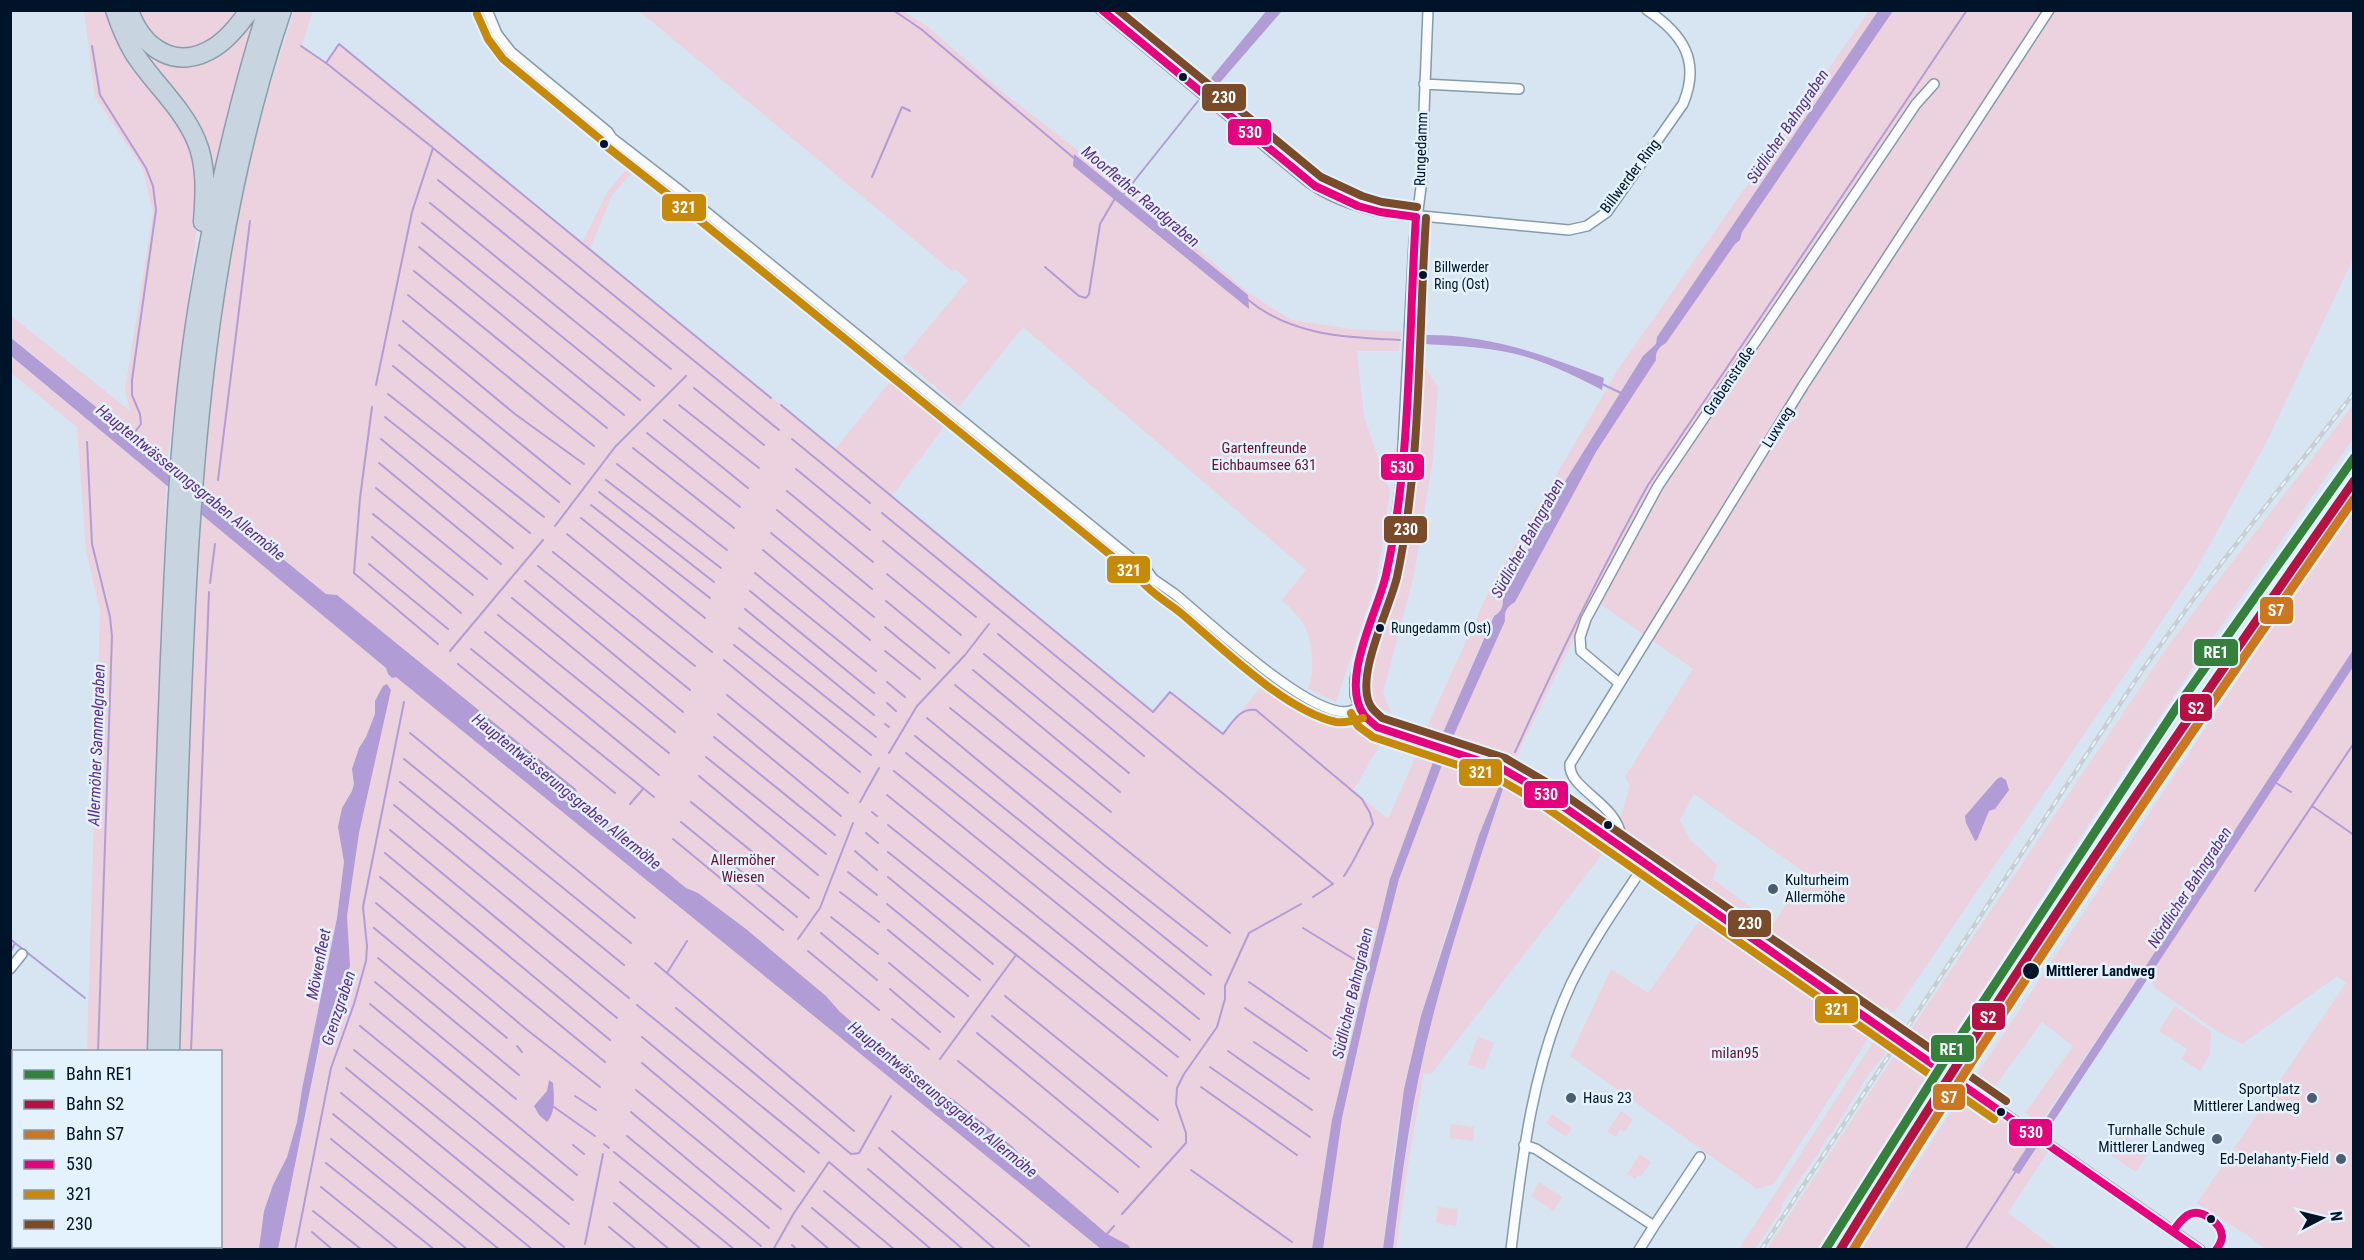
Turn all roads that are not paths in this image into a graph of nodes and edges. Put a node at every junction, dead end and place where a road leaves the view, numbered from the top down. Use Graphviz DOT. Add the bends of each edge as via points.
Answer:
graph roads {
  1 [pos="115,10"];
  2 [pos="129,10"];
  3 [pos="250,10"];
  4 [pos="267,10"];
  5 [pos="282,10"];
  6 [pos="487,10"];
  7 [pos="1101,10"];
  8 [pos="1428,10"];
  9 [pos="1647,10"];
  10 [pos="2049,10"];
  11 [pos="1424,84"];
  12 [pos="1934,84"];
  13 [pos="1519,89"];
  14 [pos="1416,217"];
  15 [pos="201,284"];
  16 [pos="187,457"];
  17 [pos="183,515"];
  18 [pos="1619,683"];
  19 [pos="1360,708"];
  20 [pos="1617,844"];
  21 [pos="1645,864"];
  22 [pos="22,954"];
  23 [pos="10,969"];
  24 [pos="157,1050"];
  25 [pos="170,1050"];
  26 [pos="1524,1145"];
  27 [pos="1700,1157"];
  28 [pos="1654,1226"];
  29 [pos="1511,1250"];
  30 [pos="1639,1250"];
  31 [pos="2200,1250"];
  1 -- 15 [label="highway" via="133,52 197,141 205,194"];
  2 -- 3 [label="highway" via="138,32 152,48 162,54 184,57 217,46"];
  4 -- 15 [label="highway" via="234,127"];
  5 -- 16 [label="highway" via="230,208"];
  6 -- 19 [label="street" via="497,34 511,52 1168,591 1307,698 1338,711"];
  7 -- 14 [label="street, Billwerder Ring" via="1315,186 1358,206"];
  8 -- 11 [label="street, Rungedamm"];
  9 -- 14 [label="street, Billwerder Ring" via="1679,36 1688,57 1690,82 1683,104 1607,212 1587,226 1569,231"];
  10 -- 18 [label="street, Luxweg" via="1803,386"];
  11 -- 13 [label="street"];
  11 -- 14 [label="street, Rungedamm"];
  12 -- 18 [label="street, Grabenstraße" via="1916,104 1658,486 1586,619 1580,637 1581,651"];
  14 -- 19 [label="street, Rungedamm" via="1399,502 1385,581 1355,676"];
  15 -- 16 [label="highway"];
  16 -- 17 [label="highway"];
  17 -- 24 [label="highway" via="166,753"];
  17 -- 25 [label="highway"];
  18 -- 20 [label="street, Luxweg" via="1570,764 1573,777 1617,820 1621,837"];
  19 -- 20 [label="street" via="1370,723 1388,732 1513,774"];
  20 -- 21 [label="street"];
  21 -- 26 [label="street" via="1596,937 1567,994 1545,1052"];
  21 -- 31 [label="street"];
  22 -- 23 [label="street"];
  26 -- 28 [label="street"];
  26 -- 29 [label="street"];
  27 -- 28 [label="street"];
  28 -- 30 [label="street"];
}
